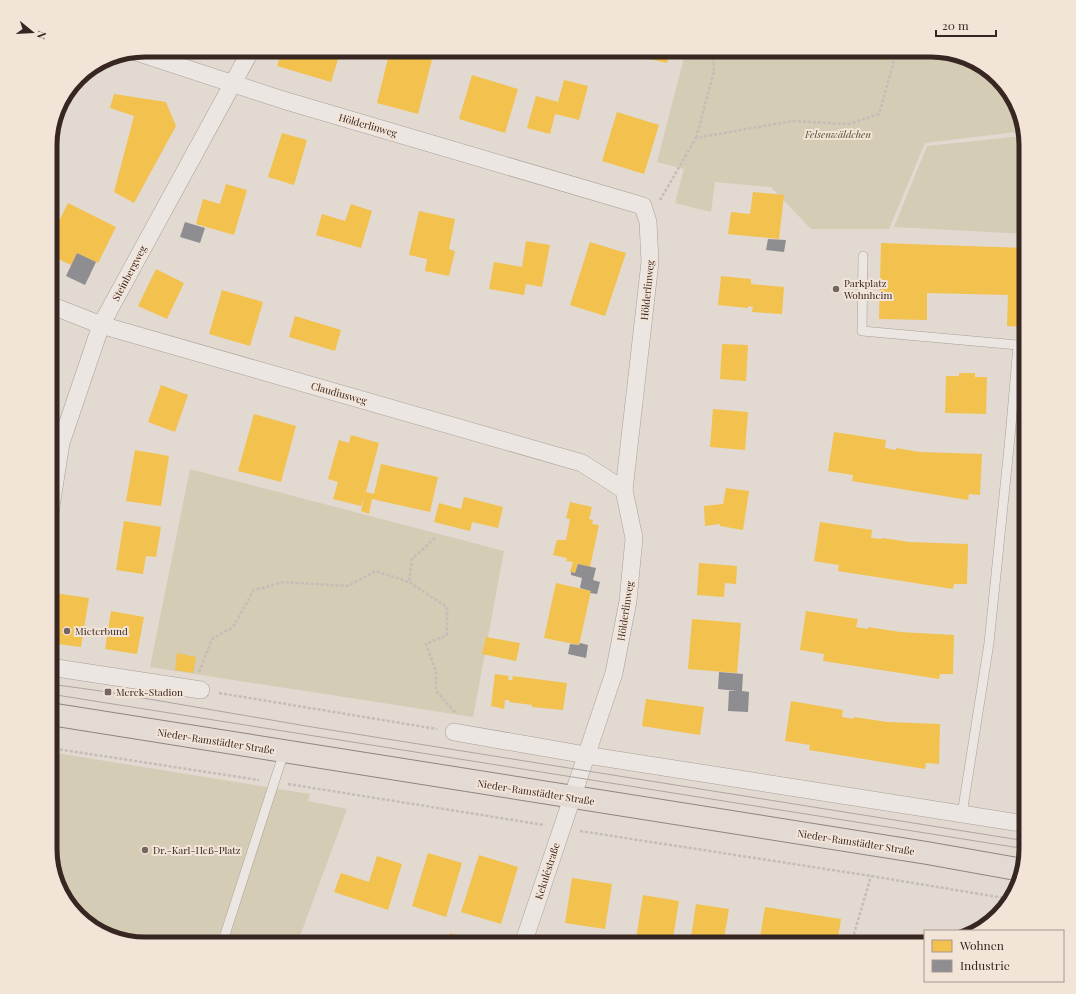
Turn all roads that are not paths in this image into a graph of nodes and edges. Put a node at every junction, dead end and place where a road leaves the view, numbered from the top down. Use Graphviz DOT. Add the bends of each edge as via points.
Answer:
graph roads {
  1 [pos="151,57"];
  2 [pos="247,57"];
  3 [pos="232,84"];
  4 [pos="863,256"];
  5 [pos="57,308"];
  6 [pos="101,325"];
  7 [pos="57,468"];
  8 [pos="624,490"];
  9 [pos="57,668"];
  10 [pos="201,690"];
  11 [pos="57,715"];
  12 [pos="454,732"];
  13 [pos="284,752"];
  14 [pos="586,755"];
  15 [pos="572,797"];
  16 [pos="962,814"];
  17 [pos="1019,823"];
  18 [pos="1016,869"];
  19 [pos="224,937"];
  20 [pos="525,937"];
  1 -- 3 [label="street, Hölderlinweg"];
  2 -- 3 [label="street, Steinbergweg"];
  3 -- 6 [label="street, Steinbergweg"];
  3 -- 8 [label="street, Hölderlinweg" via="643,206 648,222 650,262"];
  4 -- 16 [label="lane" via="862,331 1018,345 988,643"];
  5 -- 6 [label="street, Claudiusweg"];
  6 -- 7 [label="street, Steinbergweg" via="61,443"];
  6 -- 8 [label="street, Claudiusweg" via="582,463"];
  8 -- 14 [label="street, Hölderlinweg" via="634,538 628,601 614,673"];
  9 -- 10 [label="street"];
  11 -- 13 [label="main road, Nieder-Ramstädter Straße"];
  12 -- 14 [label="street"];
  13 -- 15 [label="main road, Nieder-Ramstädter Straße"];
  13 -- 19 [label="lane"];
  14 -- 15 [label="street, Hölderlinweg"];
  14 -- 16 [label="street"];
  15 -- 18 [label="main road, Nieder-Ramstädter Straße"];
  15 -- 20 [label="street, Kekuléstraße"];
  16 -- 17 [label="street"];
}
